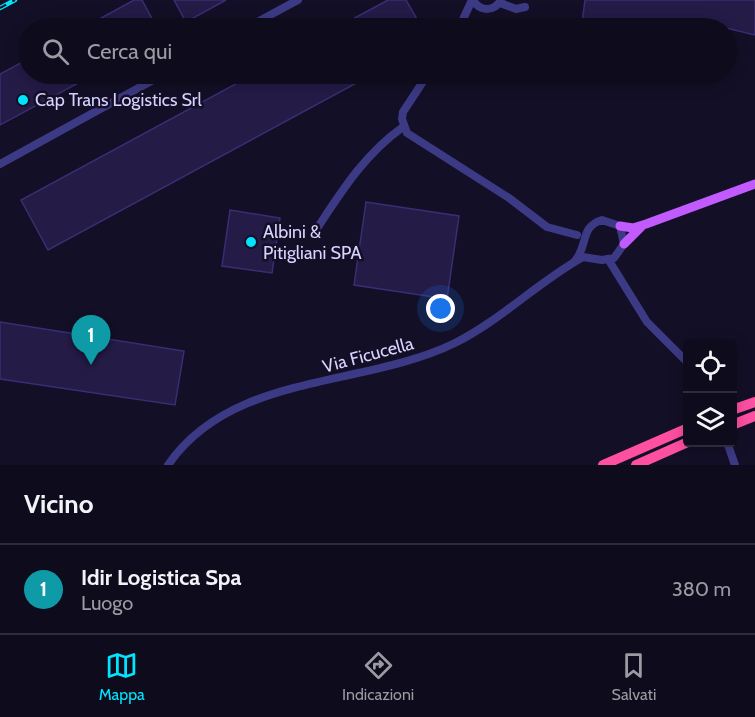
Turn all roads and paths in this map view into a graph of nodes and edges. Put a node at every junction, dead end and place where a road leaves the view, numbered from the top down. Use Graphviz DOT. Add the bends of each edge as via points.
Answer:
graph roads {
  1 [pos="298,0"];
  2 [pos="473,0"];
  3 [pos="500,1"];
  4 [pos="525,7"];
  5 [pos="483,9"];
  6 [pos="265,18"];
  7 [pos="464,18"];
  8 [pos="471,18"];
  9 [pos="146,84"];
  10 [pos="421,84"];
  11 [pos="403,127"];
  12 [pos="0,164"];
  13 [pos="755,184"];
  14 [pos="646,224"];
  15 [pos="620,226"];
  16 [pos="318,227"];
  17 [pos="577,235"];
  18 [pos="585,242"];
  19 [pos="624,243"];
  20 [pos="597,258"];
  21 [pos="608,260"];
  22 [pos="574,262"];
  23 [pos="683,359"];
  24 [pos="755,402"];
  25 [pos="737,408"];
  26 [pos="755,416"];
  27 [pos="737,423"];
  28 [pos="683,430"];
  29 [pos="683,444"];
  30 [pos="729,447"];
  31 [pos="168,465"];
  32 [pos="603,465"];
  33 [pos="636,465"];
  34 [pos="735,465"];
  1 -- 6 [label="street"];
  2 -- 5 [label="street"];
  2 -- 7 [label="street"];
  3 -- 4 [label="street" via="516,9"];
  3 -- 5 [label="street" via="492,9"];
  5 -- 8 [label="street"];
  9 -- 12 [label="street"];
  10 -- 11 [label="street" via="403,112"];
  11 -- 16 [label="street" via="368,157"];
  11 -- 17 [label="street" via="411,137 501,192 547,227"];
  13 -- 14 [label="main road"];
  14 -- 15 [label="main road"];
  14 -- 19 [label="main road"];
  15 -- 18 [label="street, Via Ficucella" via="608,220 596,222 587,231"];
  15 -- 19 [label="street"];
  18 -- 20 [label="street"];
  18 -- 22 [label="street, Via Ficucella"];
  19 -- 21 [label="street" via="619,254"];
  20 -- 21 [label="street, Via Ficucella"];
  20 -- 22 [label="street, Via Ficucella" via="587,256"];
  21 -- 23 [label="street" via="647,322"];
  22 -- 31 [label="street, Via Ficucella" via="455,343 387,367 262,397 231,411 193,436"];
  24 -- 25 [label="highway"];
  26 -- 27 [label="highway"];
  28 -- 32 [label="highway"];
  29 -- 33 [label="highway"];
  30 -- 34 [label="street"];
}
